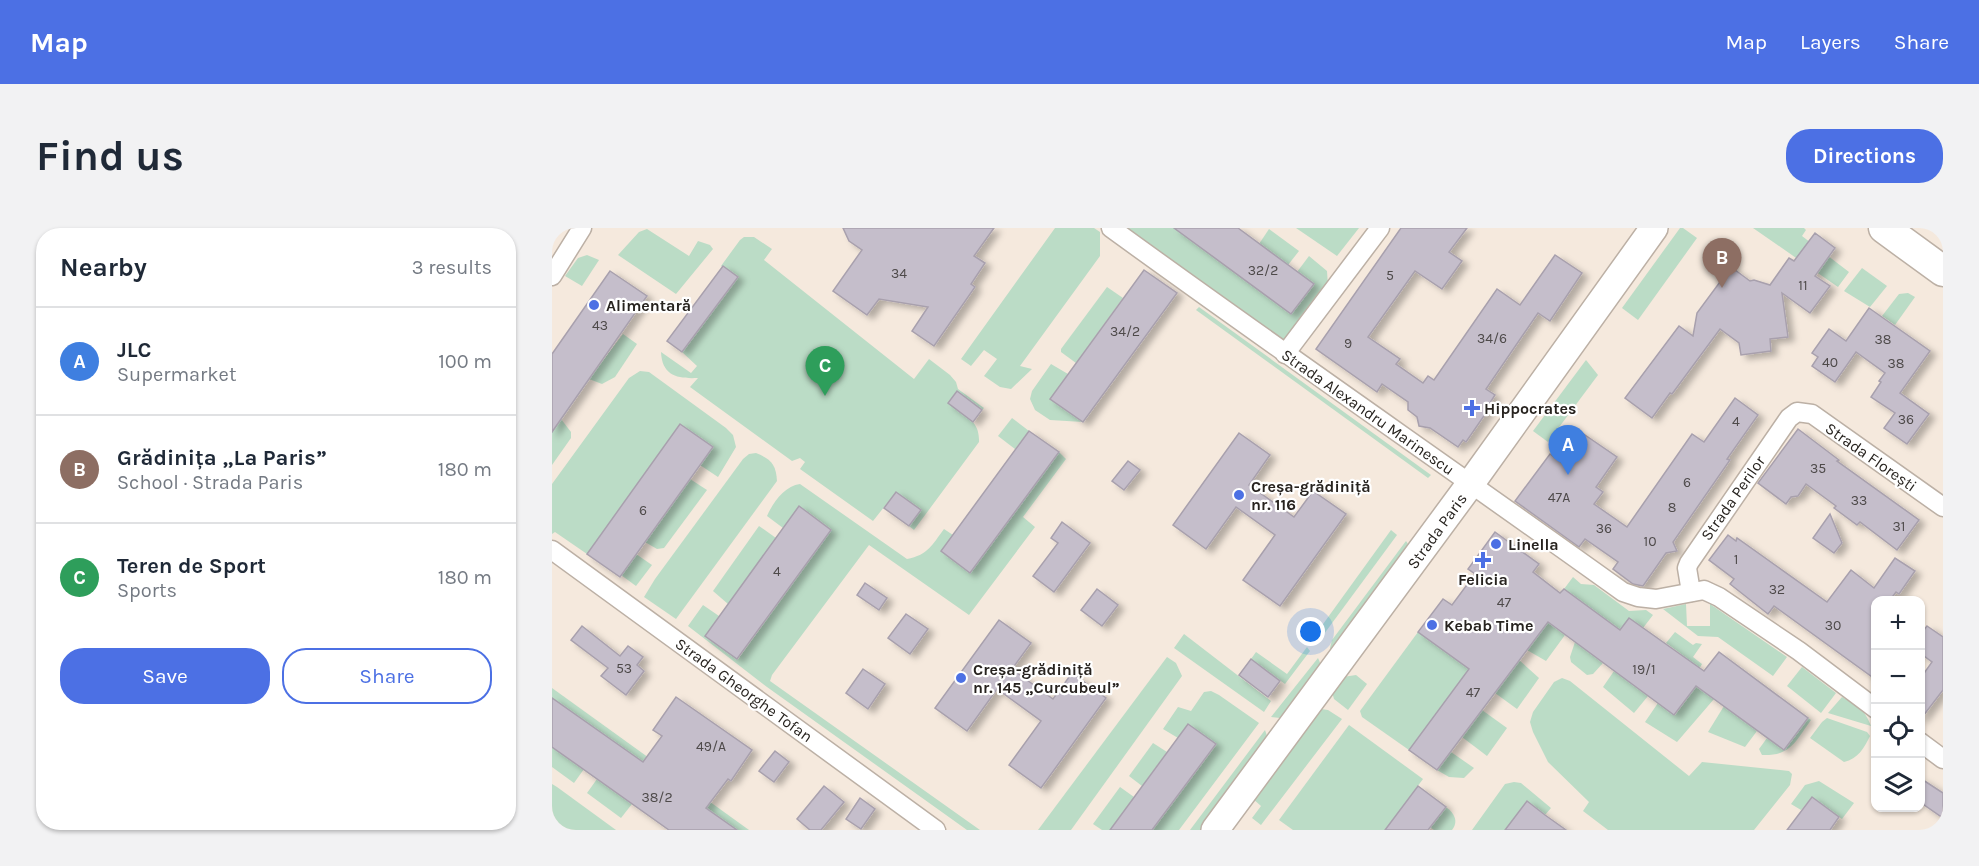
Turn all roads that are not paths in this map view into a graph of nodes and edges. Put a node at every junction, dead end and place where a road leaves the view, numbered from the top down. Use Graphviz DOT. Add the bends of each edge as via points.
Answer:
graph roads {
  1 [pos="582,228"];
  2 [pos="1111,228"];
  3 [pos="1380,228"];
  4 [pos="1654,228"];
  5 [pos="1884,228"];
  6 [pos="1943,271"];
  7 [pos="552,276"];
  8 [pos="1285,354"];
  9 [pos="1797,412"];
  10 [pos="1471,483"];
  11 [pos="1943,507"];
  12 [pos="552,550"];
  13 [pos="1691,592"];
  14 [pos="1871,706"];
  15 [pos="1925,746"];
  16 [pos="1943,759"];
  17 [pos="936,830"];
  18 [pos="1215,830"];
  1 -- 7 [label="street"];
  2 -- 8 [label="street, Strada Alexandru Marinescu"];
  3 -- 8 [label="street"];
  4 -- 10 [label="street, Strada Paris"];
  5 -- 6 [label="main road"];
  8 -- 10 [label="street, Strada Alexandru Marinescu"];
  9 -- 11 [label="street, Strada Florești" via="1812,414"];
  9 -- 13 [label="street, Strada Perilor" via="1788,418 1689,563"];
  10 -- 13 [label="street, Strada Alexandru Marinescu" via="1623,592 1656,599"];
  10 -- 18 [label="street, Strada Paris"];
  12 -- 17 [label="street, Strada Gheorghe Tofan"];
  13 -- 14 [label="street, Strada Alexandru Marinescu" via="1704,590 1719,597"];
  15 -- 16 [label="street"];
}
